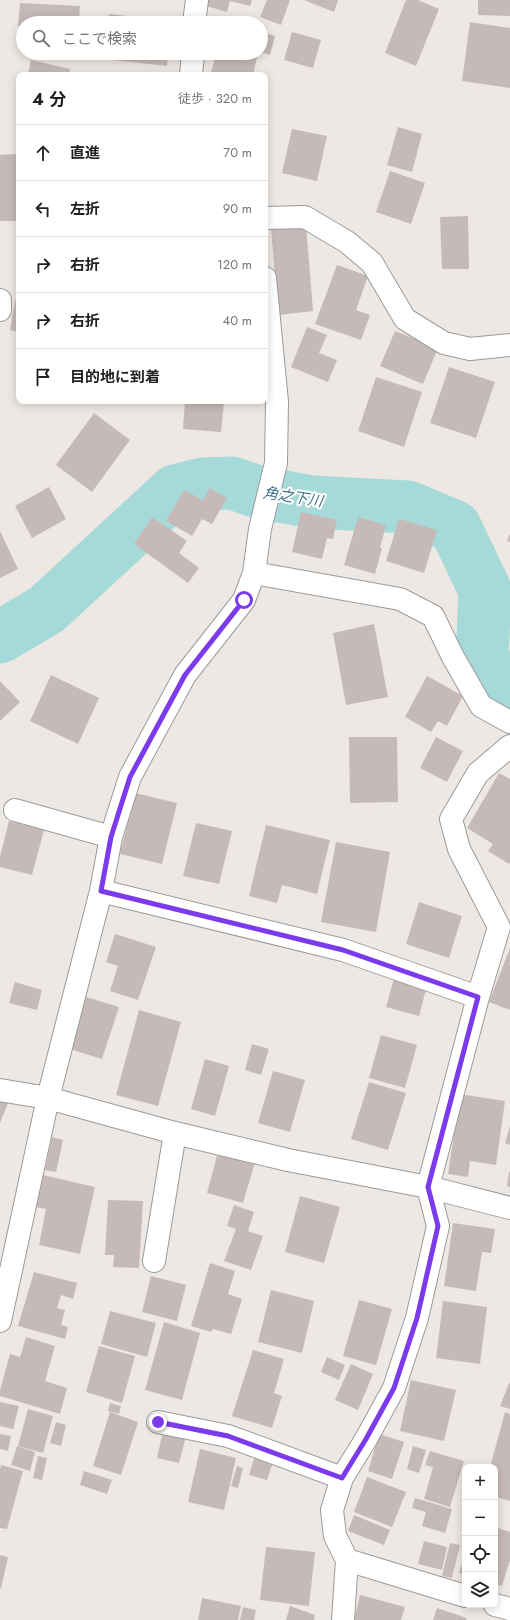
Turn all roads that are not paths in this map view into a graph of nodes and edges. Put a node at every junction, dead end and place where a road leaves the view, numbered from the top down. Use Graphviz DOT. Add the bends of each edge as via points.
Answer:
graph roads {
  1 [pos="197,0"];
  2 [pos="195,16"];
  3 [pos="192,60"];
  4 [pos="191,72"];
  5 [pos="268,218"];
  6 [pos="0,300"];
  7 [pos="268,309"];
  8 [pos="0,310"];
  9 [pos="510,345"];
  10 [pos="254,573"];
  11 [pos="510,722"];
  12 [pos="510,746"];
  13 [pos="15,810"];
  14 [pos="111,837"];
  15 [pos="101,891"];
  16 [pos="478,997"];
  17 [pos="0,1090"];
  18 [pos="48,1098"];
  19 [pos="175,1133"];
  20 [pos="428,1187"];
  21 [pos="510,1208"];
  22 [pos="7,1255"];
  23 [pos="154,1261"];
  24 [pos="0,1322"];
  25 [pos="158,1422"];
  26 [pos="342,1478"];
  27 [pos="347,1560"];
  28 [pos="462,1595"];
  29 [pos="498,1606"];
  30 [pos="510,1609"];
  31 [pos="343,1620"];
  1 -- 2 [label="street"];
  3 -- 4 [label="street"];
  5 -- 9 [label="street" via="305,217 347,242 372,263 405,319 444,343 470,349"];
  6 -- 8 [label="street"];
  7 -- 10 [label="street" via="277,402 276,463 260,529"];
  10 -- 11 [label="street" via="400,599 434,616 481,706"];
  10 -- 14 [label="street" via="244,600 185,675 130,777"];
  12 -- 16 [label="street" via="478,773 451,818 459,849 499,927"];
  13 -- 14 [label="street"];
  14 -- 15 [label="street"];
  15 -- 16 [label="street" via="343,950"];
  15 -- 18 [label="street"];
  16 -- 20 [label="street"];
  17 -- 18 [label="street"];
  18 -- 19 [label="street"];
  18 -- 22 [label="street"];
  19 -- 20 [label="street" via="288,1160"];
  19 -- 23 [label="street"];
  20 -- 21 [label="street"];
  20 -- 26 [label="street" via="438,1226 417,1318 394,1388"];
  22 -- 24 [label="street"];
  25 -- 26 [label="street" via="228,1436"];
  26 -- 27 [label="street" via="332,1510 335,1536"];
  27 -- 28 [label="street"];
  27 -- 31 [label="street"];
  29 -- 30 [label="street"];
}
